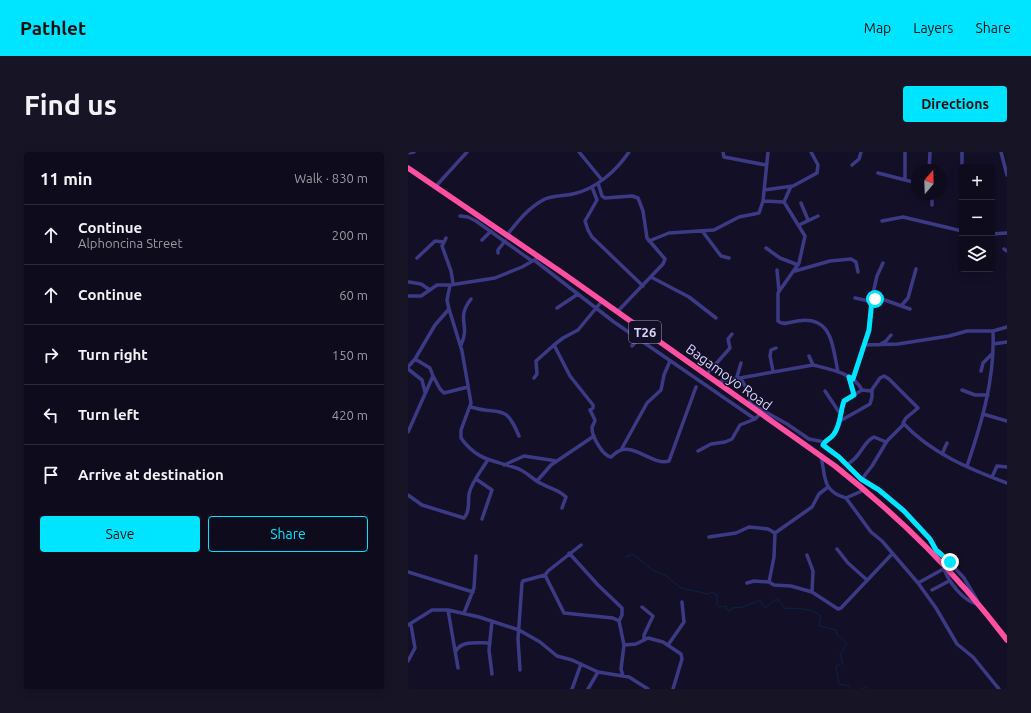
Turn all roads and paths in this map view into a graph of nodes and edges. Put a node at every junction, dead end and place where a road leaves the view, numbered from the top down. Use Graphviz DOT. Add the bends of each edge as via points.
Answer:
graph roads {
  1 [pos="414,152"];
  2 [pos="467,152"];
  3 [pos="580,152"];
  4 [pos="629,152"];
  5 [pos="723,152"];
  6 [pos="768,152"];
  7 [pos="811,152"];
  8 [pos="861,152"];
  9 [pos="905,152"];
  10 [pos="930,152"];
  11 [pos="962,152"];
  12 [pos="1001,152"];
  13 [pos="408,153"];
  14 [pos="929,164"];
  15 [pos="962,164"];
  16 [pos="766,165"];
  17 [pos="852,165"];
  18 [pos="408,168"];
  19 [pos="878,173"];
  20 [pos="1007,175"];
  21 [pos="905,180"];
  22 [pos="600,181"];
  23 [pos="911,182"];
  24 [pos="436,186"];
  25 [pos="791,186"];
  26 [pos="592,187"];
  27 [pos="764,190"];
  28 [pos="932,200"];
  29 [pos="763,201"];
  30 [pos="784,202"];
  31 [pos="801,203"];
  32 [pos="932,205"];
  33 [pos="460,216"];
  34 [pos="818,216"];
  35 [pos="808,220"];
  36 [pos="882,221"];
  37 [pos="799,225"];
  38 [pos="959,230"];
  39 [pos="491,231"];
  40 [pos="703,232"];
  41 [pos="1007,233"];
  42 [pos="995,234"];
  43 [pos="506,238"];
  44 [pos="482,240"];
  45 [pos="649,241"];
  46 [pos="766,248"];
  47 [pos="498,253"];
  48 [pos="417,258"];
  49 [pos="729,258"];
  50 [pos="535,259"];
  51 [pos="883,263"];
  52 [pos="798,264"];
  53 [pos="916,269"];
  54 [pos="777,270"];
  55 [pos="795,271"];
  56 [pos="858,272"];
  57 [pos="651,277"];
  58 [pos="409,282"];
  59 [pos="452,284"];
  60 [pos="643,286"];
  61 [pos="430,290"];
  62 [pos="779,291"];
  63 [pos="578,294"];
  64 [pos="408,296"];
  65 [pos="855,298"];
  66 [pos="471,299"];
  67 [pos="602,301"];
  68 [pos="872,301"];
  69 [pos="901,306"];
  70 [pos="557,308"];
  71 [pos="597,308"];
  72 [pos="449,309"];
  73 [pos="910,309"];
  74 [pos="617,312"];
  75 [pos="716,318"];
  76 [pos="1007,327"];
  77 [pos="993,331"];
  78 [pos="732,334"];
  79 [pos="891,335"];
  80 [pos="638,339"];
  81 [pos="1007,342"];
  82 [pos="993,344"];
  83 [pos="460,345"];
  84 [pos="554,345"];
  85 [pos="864,345"];
  86 [pos="878,345"];
  87 [pos="632,346"];
  88 [pos="776,348"];
  89 [pos="992,354"];
  90 [pos="809,356"];
  91 [pos="415,359"];
  92 [pos="670,361"];
  93 [pos="741,363"];
  94 [pos="813,365"];
  95 [pos="408,368"];
  96 [pos="772,371"];
  97 [pos="981,371"];
  98 [pos="838,372"];
  99 [pos="706,375"];
  100 [pos="433,376"];
  101 [pos="849,377"];
  102 [pos="534,378"];
  103 [pos="741,378"];
  104 [pos="853,379"];
  105 [pos="736,380"];
  106 [pos="698,382"];
  107 [pos="716,382"];
  108 [pos="696,387"];
  109 [pos="468,388"];
  110 [pos="862,390"];
  111 [pos="872,390"];
  112 [pos="962,390"];
  113 [pos="824,391"];
  114 [pos="425,393"];
  115 [pos="854,395"];
  116 [pos="988,395"];
  117 [pos="471,407"];
  118 [pos="760,414"];
  119 [pos="983,414"];
  120 [pos="841,415"];
  121 [pos="755,419"];
  122 [pos="840,421"];
  123 [pos="1007,421"];
  124 [pos="904,424"];
  125 [pos="677,430"];
  126 [pos="408,432"];
  127 [pos="519,436"];
  128 [pos="594,436"];
  129 [pos="887,441"];
  130 [pos="824,442"];
  131 [pos="947,443"];
  132 [pos="621,450"];
  133 [pos="698,451"];
  134 [pos="942,454"];
  135 [pos="821,457"];
  136 [pos="557,460"];
  137 [pos="487,461"];
  138 [pos="847,464"];
  139 [pos="504,465"];
  140 [pos="967,466"];
  141 [pos="1007,466"];
  142 [pos="992,477"];
  143 [pos="476,479"];
  144 [pos="537,481"];
  145 [pos="860,482"];
  146 [pos="1007,482"];
  147 [pos="828,487"];
  148 [pos="864,490"];
  149 [pos="408,495"];
  150 [pos="846,498"];
  151 [pos="562,508"];
  152 [pos="482,519"];
  153 [pos="775,533"];
  154 [pos="708,537"];
  155 [pos="581,545"];
  156 [pos="837,549"];
  157 [pos="569,553"];
  158 [pos="892,554"];
  159 [pos="807,555"];
  160 [pos="476,556"];
  161 [pos="945,568"];
  162 [pos="408,572"];
  163 [pos="544,576"];
  164 [pos="867,580"];
  165 [pos="949,581"];
  166 [pos="769,582"];
  167 [pos="747,583"];
  168 [pos="918,583"];
  169 [pos="932,590"];
  170 [pos="473,592"];
  171 [pos="812,592"];
  172 [pos="682,602"];
  173 [pos="979,606"];
  174 [pos="642,607"];
  175 [pos="448,610"];
  176 [pos="464,613"];
  177 [pos="492,621"];
  178 [pos="618,621"];
  179 [pos="409,625"];
  180 [pos="519,630"];
  181 [pos="1006,635"];
  182 [pos="644,639"];
  183 [pos="490,643"];
  184 [pos="624,645"];
  185 [pos="668,645"];
  186 [pos="456,651"];
  187 [pos="408,661"];
  188 [pos="581,664"];
  189 [pos="458,668"];
  190 [pos="621,668"];
  191 [pos="520,670"];
  192 [pos="598,672"];
  193 [pos="492,674"];
  194 [pos="613,675"];
  195 [pos="623,676"];
  196 [pos="572,689"];
  197 [pos="588,689"];
  198 [pos="648,689"];
  199 [pos="673,689"];
  200 [pos="999,689"];
  1 -- 13 [label="street"];
  2 -- 24 [label="street"];
  3 -- 22 [label="street"];
  4 -- 22 [label="street" via="619,165"];
  5 -- 16 [label="street" via="724,157"];
  6 -- 16 [label="street"];
  7 -- 25 [label="street" via="819,168 817,173"];
  8 -- 17 [label="street" via="859,159"];
  9 -- 21 [label="street"];
  10 -- 14 [label="street"];
  11 -- 15 [label="street"];
  12 -- 20 [label="street"];
  16 -- 27 [label="street"];
  18 -- 24 [label="highway, Bagamoyo Road / T26"];
  19 -- 21 [label="street"];
  21 -- 23 [label="street"];
  22 -- 26 [label="street"];
  22 -- 45 [label="street" via="602,196 605,198 638,198"];
  24 -- 43 [label="highway, Bagamoyo Road / T26"];
  25 -- 27 [label="street"];
  25 -- 30 [label="street"];
  26 -- 43 [label="street" via="574,194 546,199 526,213"];
  26 -- 60 [label="street" via="597,200 585,221 592,238"];
  27 -- 29 [label="street"];
  28 -- 32 [label="street"];
  29 -- 30 [label="street"];
  29 -- 40 [label="street" via="759,213 740,217 714,230"];
  30 -- 37 [label="street"];
  31 -- 35 [label="street"];
  33 -- 39 [label="street" via="471,218"];
  34 -- 35 [label="street"];
  35 -- 37 [label="street"];
  36 -- 38 [label="street" via="903,217"];
  37 -- 52 [label="street" via="805,238"];
  39 -- 43 [label="street"];
  39 -- 44 [label="street"];
  40 -- 45 [label="street" via="669,233"];
  40 -- 49 [label="street" via="721,256"];
  41 -- 42 [label="street"];
  43 -- 47 [label="street"];
  43 -- 50 [label="highway, Bagamoyo Road / T26"];
  45 -- 57 [label="street" via="665,260"];
  46 -- 52 [label="street" via="780,258"];
  48 -- 59 [label="street" via="435,241 444,240 442,246 451,271"];
  50 -- 59 [label="street" via="495,278"];
  50 -- 63 [label="street"];
  50 -- 67 [label="highway, Bagamoyo Road / T26"];
  51 -- 68 [label="street" via="877,276"];
  52 -- 55 [label="street"];
  53 -- 69 [label="street" via="908,298"];
  54 -- 62 [label="street"];
  55 -- 56 [label="street" via="849,258 856,262"];
  55 -- 62 [label="street"];
  57 -- 60 [label="street"];
  57 -- 75 [label="street" via="689,297"];
  58 -- 61 [label="street" via="421,284"];
  59 -- 61 [label="street" via="436,285"];
  59 -- 72 [label="street" via="447,300"];
  60 -- 74 [label="street"];
  61 -- 64 [label="street" via="421,296"];
  62 -- 98 [label="street" via="778,322 805,320 825,328 830,335"];
  63 -- 70 [label="street"];
  63 -- 71 [label="street"];
  65 -- 68 [label="street"];
  66 -- 83 [label="street" via="463,314 466,332"];
  67 -- 71 [label="street"];
  67 -- 74 [label="highway, Bagamoyo Road / T26"];
  68 -- 69 [label="street" via="882,299"];
  68 -- 85 [label="street"];
  69 -- 73 [label="street"];
  71 -- 80 [label="street"];
  71 -- 84 [label="street" via="578,330"];
  72 -- 83 [label="street"];
  72 -- 91 [label="street" via="435,326"];
  74 -- 99 [label="highway, Bagamoyo Road / T26"];
  76 -- 77 [label="street"];
  77 -- 82 [label="street"];
  77 -- 86 [label="street" via="970,330 949,336"];
  78 -- 99 [label="street" via="728,339 730,348"];
  79 -- 86 [label="street"];
  80 -- 87 [label="street"];
  80 -- 92 [label="street"];
  81 -- 82 [label="street"];
  82 -- 89 [label="street"];
  83 -- 109 [label="street"];
  84 -- 102 [label="street" via="536,361 537,374"];
  84 -- 128 [label="street" via="570,376 594,405 590,410 595,420 592,427"];
  85 -- 86 [label="street"];
  85 -- 104 [label="street"];
  88 -- 96 [label="street" via="771,350 770,354"];
  89 -- 97 [label="street" via="983,364"];
  89 -- 116 [label="street"];
  90 -- 94 [label="street"];
  91 -- 95 [label="street"];
  91 -- 100 [label="street" via="430,368"];
  92 -- 106 [label="street"];
  92 -- 132 [label="street" via="661,390 647,403"];
  93 -- 105 [label="street"];
  94 -- 96 [label="street"];
  94 -- 98 [label="street"];
  95 -- 114 [label="street" via="422,380"];
  96 -- 103 [label="street"];
  98 -- 101 [label="street"];
  99 -- 107 [label="highway, Bagamoyo Road / T26"];
  100 -- 109 [label="street" via="444,393"];
  100 -- 114 [label="street"];
  101 -- 104 [label="street"];
  101 -- 115 [label="street"];
  103 -- 105 [label="street"];
  103 -- 130 [label="street" via="751,404 809,439"];
  104 -- 110 [label="street"];
  105 -- 107 [label="street"];
  106 -- 108 [label="street"];
  106 -- 121 [label="street"];
  107 -- 118 [label="highway, Bagamoyo Road / T26"];
  108 -- 125 [label="street"];
  108 -- 132 [label="street" via="668,461 664,462 626,449"];
  109 -- 117 [label="street"];
  110 -- 111 [label="street"];
  110 -- 115 [label="street"];
  111 -- 122 [label="street" via="870,404"];
  111 -- 124 [label="street" via="880,378 886,377 917,407 904,420"];
  112 -- 116 [label="street" via="975,395"];
  113 -- 120 [label="street"];
  114 -- 126 [label="street"];
  115 -- 120 [label="street" via="844,401"];
  116 -- 119 [label="street"];
  117 -- 127 [label="street" via="506,413"];
  117 -- 137 [label="street" via="461,430 461,438"];
  118 -- 121 [label="street"];
  118 -- 135 [label="highway, Bagamoyo Road / T26"];
  119 -- 123 [label="street"];
  119 -- 140 [label="street"];
  120 -- 122 [label="street"];
  121 -- 133 [label="street" via="740,425 732,439 710,444"];
  122 -- 130 [label="street" via="834,436"];
  124 -- 129 [label="street"];
  124 -- 134 [label="street"];
  128 -- 132 [label="street" via="610,457"];
  128 -- 136 [label="street"];
  129 -- 138 [label="street" via="870,438 852,463"];
  129 -- 145 [label="street"];
  130 -- 138 [label="street" via="824,446"];
  131 -- 134 [label="street"];
  134 -- 140 [label="street"];
  135 -- 145 [label="highway, Bagamoyo Road / T26"];
  135 -- 147 [label="street" via="824,479"];
  136 -- 139 [label="street" via="524,456"];
  136 -- 144 [label="street"];
  137 -- 139 [label="street"];
  137 -- 143 [label="street"];
  138 -- 145 [label="street"];
  139 -- 144 [label="street" via="525,472"];
  140 -- 142 [label="street"];
  141 -- 142 [label="street" via="997,466"];
  142 -- 146 [label="street"];
  143 -- 149 [label="street" via="469,494 470,502 464,518 422,505"];
  143 -- 152 [label="street" via="492,490"];
  144 -- 151 [label="street" via="566,497"];
  145 -- 148 [label="highway, Bagamoyo Road / T26"];
  145 -- 173 [label="street" via="879,490 904,511 930,539 936,550 964,578"];
  147 -- 150 [label="street"];
  147 -- 153 [label="street" via="819,494 812,507"];
  148 -- 150 [label="street"];
  148 -- 161 [label="highway, Bagamoyo Road / T26" via="907,526"];
  150 -- 158 [label="street" via="871,532"];
  153 -- 154 [label="street" via="768,529 749,527 736,533"];
  153 -- 166 [label="street"];
  155 -- 157 [label="street"];
  156 -- 164 [label="street"];
  157 -- 163 [label="street"];
  157 -- 178 [label="street" via="622,608 622,615"];
  158 -- 164 [label="street"];
  158 -- 168 [label="street"];
  159 -- 171 [label="street" via="813,571"];
  160 -- 170 [label="street"];
  161 -- 165 [label="street"];
  161 -- 168 [label="street"];
  161 -- 173 [label="highway, Bagamoyo Road / T26"];
  162 -- 170 [label="street"];
  163 -- 178 [label="street" via="564,613 613,618"];
  163 -- 180 [label="street" via="522,582"];
  164 -- 171 [label="street" via="841,608 835,608"];
  165 -- 169 [label="street"];
  165 -- 173 [label="street" via="968,601"];
  166 -- 167 [label="street"];
  166 -- 171 [label="street"];
  168 -- 200 [label="street" via="959,648 973,657"];
  170 -- 176 [label="street"];
  172 -- 185 [label="street" via="684,622"];
  173 -- 181 [label="highway, Bagamoyo Road / T26"];
  174 -- 182 [label="street" via="653,616"];
  175 -- 176 [label="street"];
  175 -- 179 [label="street" via="430,610"];
  175 -- 186 [label="street"];
  176 -- 177 [label="street"];
  177 -- 180 [label="street"];
  177 -- 183 [label="street"];
  178 -- 184 [label="street"];
  179 -- 187 [label="street" via="415,648"];
  180 -- 188 [label="street" via="540,642 553,654"];
  180 -- 191 [label="street"];
  182 -- 184 [label="street" via="636,644"];
  182 -- 185 [label="street"];
  183 -- 186 [label="street" via="464,644"];
  183 -- 193 [label="street"];
  184 -- 190 [label="street"];
  185 -- 199 [label="street" via="682,656"];
  186 -- 189 [label="street"];
  188 -- 192 [label="street"];
  188 -- 196 [label="street"];
  190 -- 194 [label="street"];
  190 -- 195 [label="street"];
  192 -- 194 [label="street"];
  192 -- 197 [label="street"];
  194 -- 195 [label="street"];
  195 -- 198 [label="street"];
}
